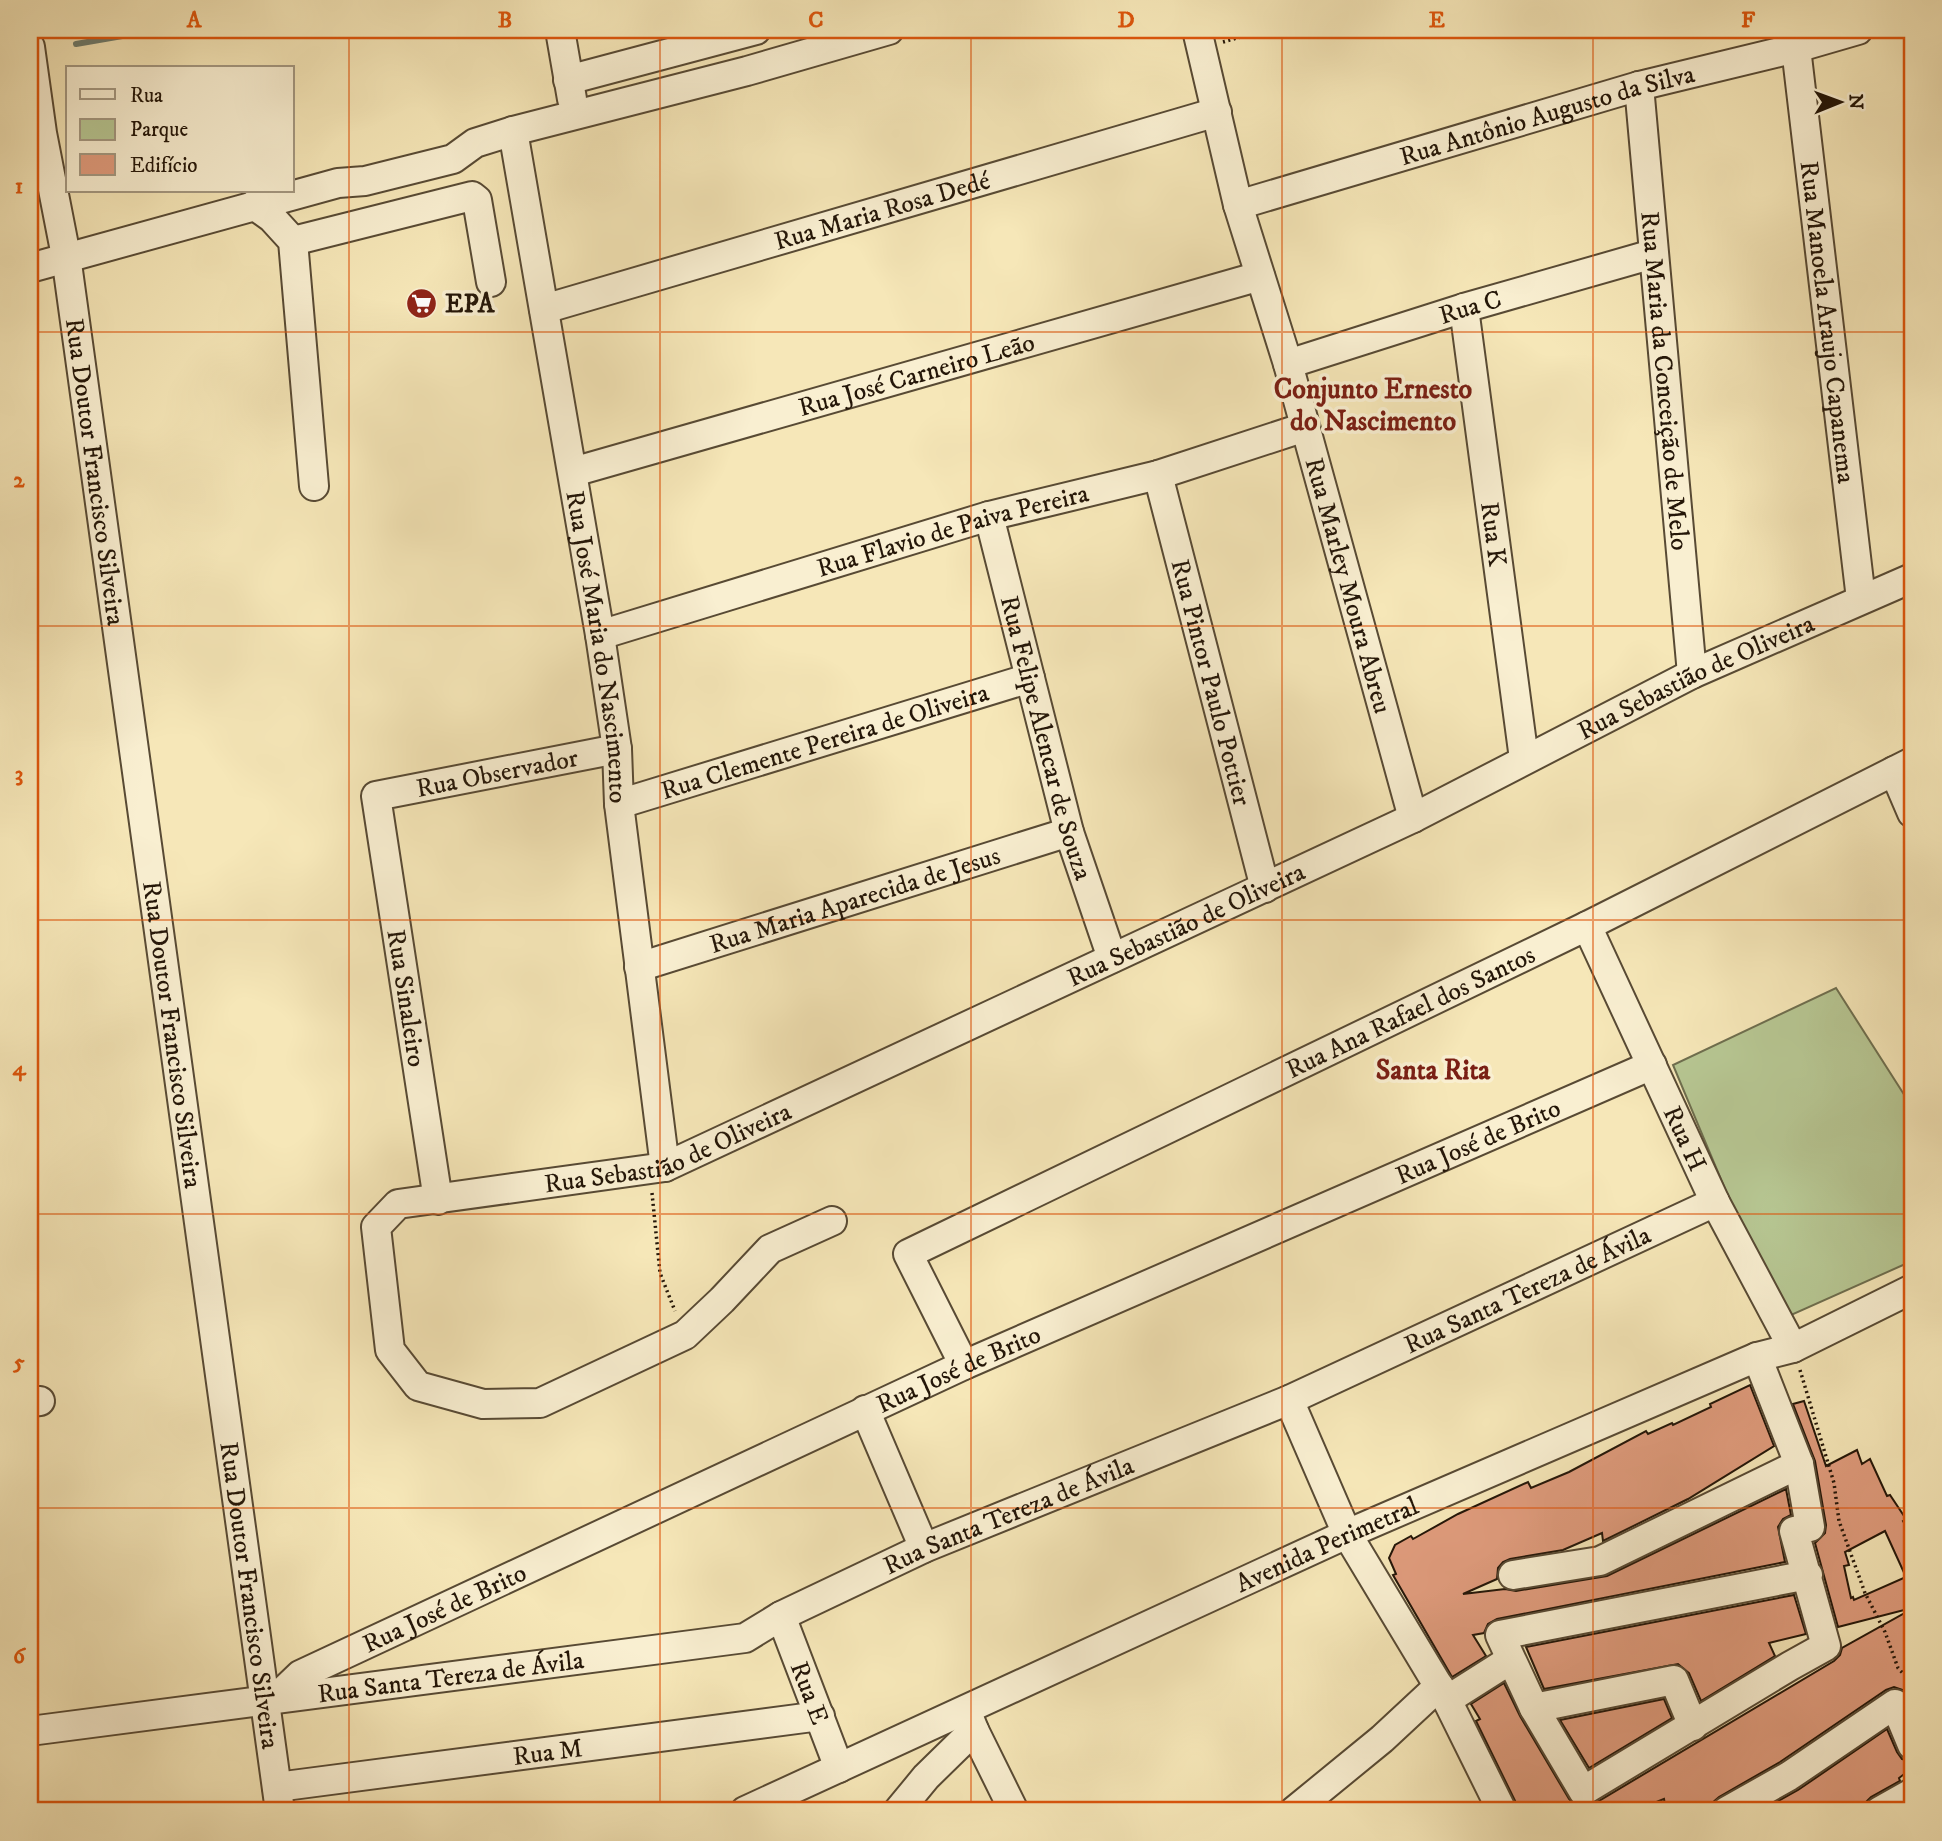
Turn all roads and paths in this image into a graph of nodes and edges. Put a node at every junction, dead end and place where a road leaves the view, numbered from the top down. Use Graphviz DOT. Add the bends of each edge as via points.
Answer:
graph roads {
  1 [pos="560,30"];
  2 [pos="755,30"];
  3 [pos="889,30"];
  4 [pos="1265,30"];
  5 [pos="1858,30"];
  6 [pos="1199,39"];
  7 [pos="30,47"];
  8 [pos="1796,48"];
  9 [pos="568,80"];
  10 [pos="1639,86"];
  11 [pos="1217,112"];
  12 [pos="575,115"];
  13 [pos="513,131"];
  14 [pos="254,205"];
  15 [pos="1238,205"];
  16 [pos="293,241"];
  17 [pos="1653,254"];
  18 [pos="65,256"];
  19 [pos="30,268"];
  20 [pos="1260,276"];
  21 [pos="491,282"];
  22 [pos="1464,308"];
  23 [pos="544,309"];
  24 [pos="1289,364"];
  25 [pos="1305,427"];
  26 [pos="573,472"];
  27 [pos="1158,475"];
  28 [pos="314,486"];
  29 [pos="989,516"];
  30 [pos="1912,578"];
  31 [pos="1861,599"];
  32 [pos="600,635"];
  33 [pos="1692,674"];
  34 [pos="1030,678"];
  35 [pos="617,749"];
  36 [pos="1524,759"];
  37 [pos="1903,766"];
  38 [pos="376,796"];
  39 [pos="619,804"];
  40 [pos="1912,813"];
  41 [pos="1413,818"];
  42 [pos="1069,832"];
  43 [pos="1265,888"];
  44 [pos="1587,926"];
  45 [pos="1112,958"];
  46 [pos="639,967"];
  47 [pos="1652,1065"];
  48 [pos="665,1167"];
  49 [pos="438,1199"];
  50 [pos="1715,1202"];
  51 [pos="832,1221"];
  52 [pos="1912,1289"];
  53 [pos="685,1335"];
  54 [pos="1793,1348"];
  55 [pos="1757,1357"];
  56 [pos="964,1365"];
  57 [pos="1289,1400"];
  58 [pos="864,1410"];
  59 [pos="1799,1464"];
  60 [pos="1346,1534"];
  61 [pos="924,1548"];
  62 [pos="1513,1575"];
  63 [pos="1808,1575"];
  64 [pos="781,1616"];
  65 [pos="1510,1661"];
  66 [pos="1912,1683"];
  67 [pos="1443,1693"];
  68 [pos="272,1698"];
  69 [pos="1534,1708"];
  70 [pos="820,1716"];
  71 [pos="970,1720"];
  72 [pos="1693,1726"];
  73 [pos="30,1731"];
  74 [pos="1912,1745"];
  75 [pos="839,1768"];
  76 [pos="1912,1793"];
  77 [pos="278,1799"];
  78 [pos="745,1811"];
  79 [pos="898,1811"];
  80 [pos="1014,1811"];
  81 [pos="1294,1811"];
  82 [pos="1502,1811"];
  83 [pos="1727,1811"];
  84 [pos="1880,1811"];
  1 -- 9 [label="street"];
  2 -- 9 [label="street"];
  3 -- 12 [label="street"];
  4 -- 6 [label="path"];
  5 -- 8 [label="street, Rua Antônio Augusto da Silva"];
  6 -- 11 [label="street, Rua Marley Moura Abreu"];
  7 -- 18 [label="street, Rua Doutor Francisco Silveira"];
  8 -- 10 [label="street, Rua Antônio Augusto da Silva"];
  8 -- 31 [label="street, Rua Manoela Araujo Capanema"];
  9 -- 12 [label="street"];
  10 -- 15 [label="street, Rua Antônio Augusto da Silva"];
  10 -- 17 [label="street, Rua Maria da Conceição de Melo"];
  11 -- 15 [label="street, Rua Marley Moura Abreu"];
  11 -- 23 [label="street, Rua Maria Rosa Dedé"];
  12 -- 13 [label="street"];
  13 -- 14 [label="street" via="475,143 453,159"];
  13 -- 23 [label="street, Rua José Maria do Nascimento"];
  14 -- 16 [label="street"];
  14 -- 18 [label="street"];
  15 -- 20 [label="street, Rua Marley Moura Abreu"];
  16 -- 21 [label="street" via="472,196 477,200"];
  16 -- 28 [label="street"];
  17 -- 22 [label="street, Rua C"];
  17 -- 33 [label="street, Rua Maria da Conceição de Melo"];
  18 -- 19 [label="street"];
  18 -- 68 [label="street, Rua Doutor Francisco Silveira"];
  20 -- 24 [label="street, Rua Marley Moura Abreu"];
  20 -- 26 [label="street, Rua José Carneiro Leão"];
  22 -- 24 [label="street, Rua C"];
  22 -- 36 [label="street, Rua K"];
  23 -- 26 [label="street, Rua José Maria do Nascimento"];
  24 -- 25 [label="street, Rua Marley Moura Abreu"];
  25 -- 27 [label="street, Rua Flavio de Paiva Pereira"];
  25 -- 41 [label="street, Rua Marley Moura Abreu"];
  26 -- 32 [label="street, Rua José Maria do Nascimento"];
  27 -- 29 [label="street, Rua Flavio de Paiva Pereira"];
  27 -- 43 [label="street, Rua Pintor Paulo Pottier"];
  29 -- 32 [label="street, Rua Flavio de Paiva Pereira"];
  29 -- 34 [label="street, Rua Felipe Alencar de Souza"];
  30 -- 31 [label="street, Rua Sebastião de Oliveira"];
  31 -- 33 [label="street, Rua Sebastião de Oliveira"];
  32 -- 35 [label="street, Rua José Maria do Nascimento"];
  33 -- 36 [label="street, Rua Sebastião de Oliveira"];
  34 -- 39 [label="street, Rua Clemente Pereira de Oliveira"];
  34 -- 42 [label="street, Rua Felipe Alencar de Souza"];
  35 -- 38 [label="street, Rua Observador"];
  35 -- 39 [label="street, Rua José Maria do Nascimento"];
  36 -- 41 [label="street, Rua Sebastião de Oliveira"];
  37 -- 40 [label="street"];
  37 -- 44 [label="street, Rua Ana Rafael dos Santos"];
  38 -- 49 [label="street, Rua Sinaleiro"];
  39 -- 46 [label="street, Rua José Maria do Nascimento"];
  41 -- 43 [label="street, Rua Sebastião de Oliveira"];
  42 -- 45 [label="street, Rua Felipe Alencar de Souza"];
  42 -- 46 [label="street, Rua Maria Aparecida de Jesus"];
  43 -- 45 [label="street, Rua Sebastião de Oliveira"];
  44 -- 47 [label="street, Rua H"];
  44 -- 56 [label="street, Rua Ana Rafael dos Santos" via="908,1254"];
  45 -- 48 [label="street, Rua Sebastião de Oliveira"];
  46 -- 48 [label="street, Rua José Maria do Nascimento"];
  47 -- 50 [label="street, Rua H"];
  47 -- 56 [label="street, Rua José de Brito"];
  48 -- 49 [label="street, Rua Sebastião de Oliveira"];
  48 -- 53 [label="path" via="652,1188 660,1273"];
  49 -- 53 [label="street, Rua Sebastião de Oliveira" via="398,1204 376,1227 390,1350 418,1386 483,1404 540,1403"];
  50 -- 54 [label="street, Rua H"];
  50 -- 57 [label="street, Rua Santa Tereza de Ávila"];
  51 -- 53 [label="street" via="769,1249"];
  52 -- 54 [label="street, Avenida Perimetral"];
  54 -- 55 [label="street, Avenida Perimetral"];
  54 -- 66 [label="path" via="1835,1483 1839,1521 1898,1668"];
  55 -- 59 [label="street"];
  55 -- 60 [label="street, Avenida Perimetral"];
  56 -- 58 [label="street, Rua José de Brito"];
  57 -- 60 [label="street"];
  57 -- 61 [label="street, Rua Santa Tereza de Ávila"];
  58 -- 61 [label="street"];
  58 -- 68 [label="street, Rua José de Brito" via="300,1675"];
  59 -- 62 [label="street" via="1600,1561"];
  59 -- 63 [label="street" via="1810,1527 1794,1531"];
  60 -- 67 [label="street"];
  60 -- 71 [label="street, Avenida Perimetral"];
  61 -- 64 [label="street, Rua Santa Tereza de Ávila"];
  63 -- 65 [label="street" via="1500,1635"];
  63 -- 72 [label="street" via="1826,1647"];
  64 -- 68 [label="street, Rua Santa Tereza de Ávila" via="744,1638"];
  64 -- 70 [label="street, Rua E"];
  65 -- 67 [label="street"];
  65 -- 69 [label="street"];
  67 -- 81 [label="street"];
  67 -- 82 [label="street"];
  68 -- 73 [label="street, Rua Santa Tereza de Ávila"];
  68 -- 77 [label="street, Rua Doutor Francisco Silveira"];
  69 -- 72 [label="street" via="1674,1681"];
  69 -- 72 [label="street" via="1583,1791"];
  70 -- 75 [label="street, Rua E"];
  70 -- 77 [label="street, Rua M"];
  71 -- 75 [label="street, Avenida Perimetral"];
  71 -- 79 [label="street"];
  71 -- 80 [label="street"];
  74 -- 83 [label="street" via="1895,1704 1789,1776"];
  75 -- 78 [label="street, Avenida Perimetral"];
  76 -- 84 [label="street"];
}
